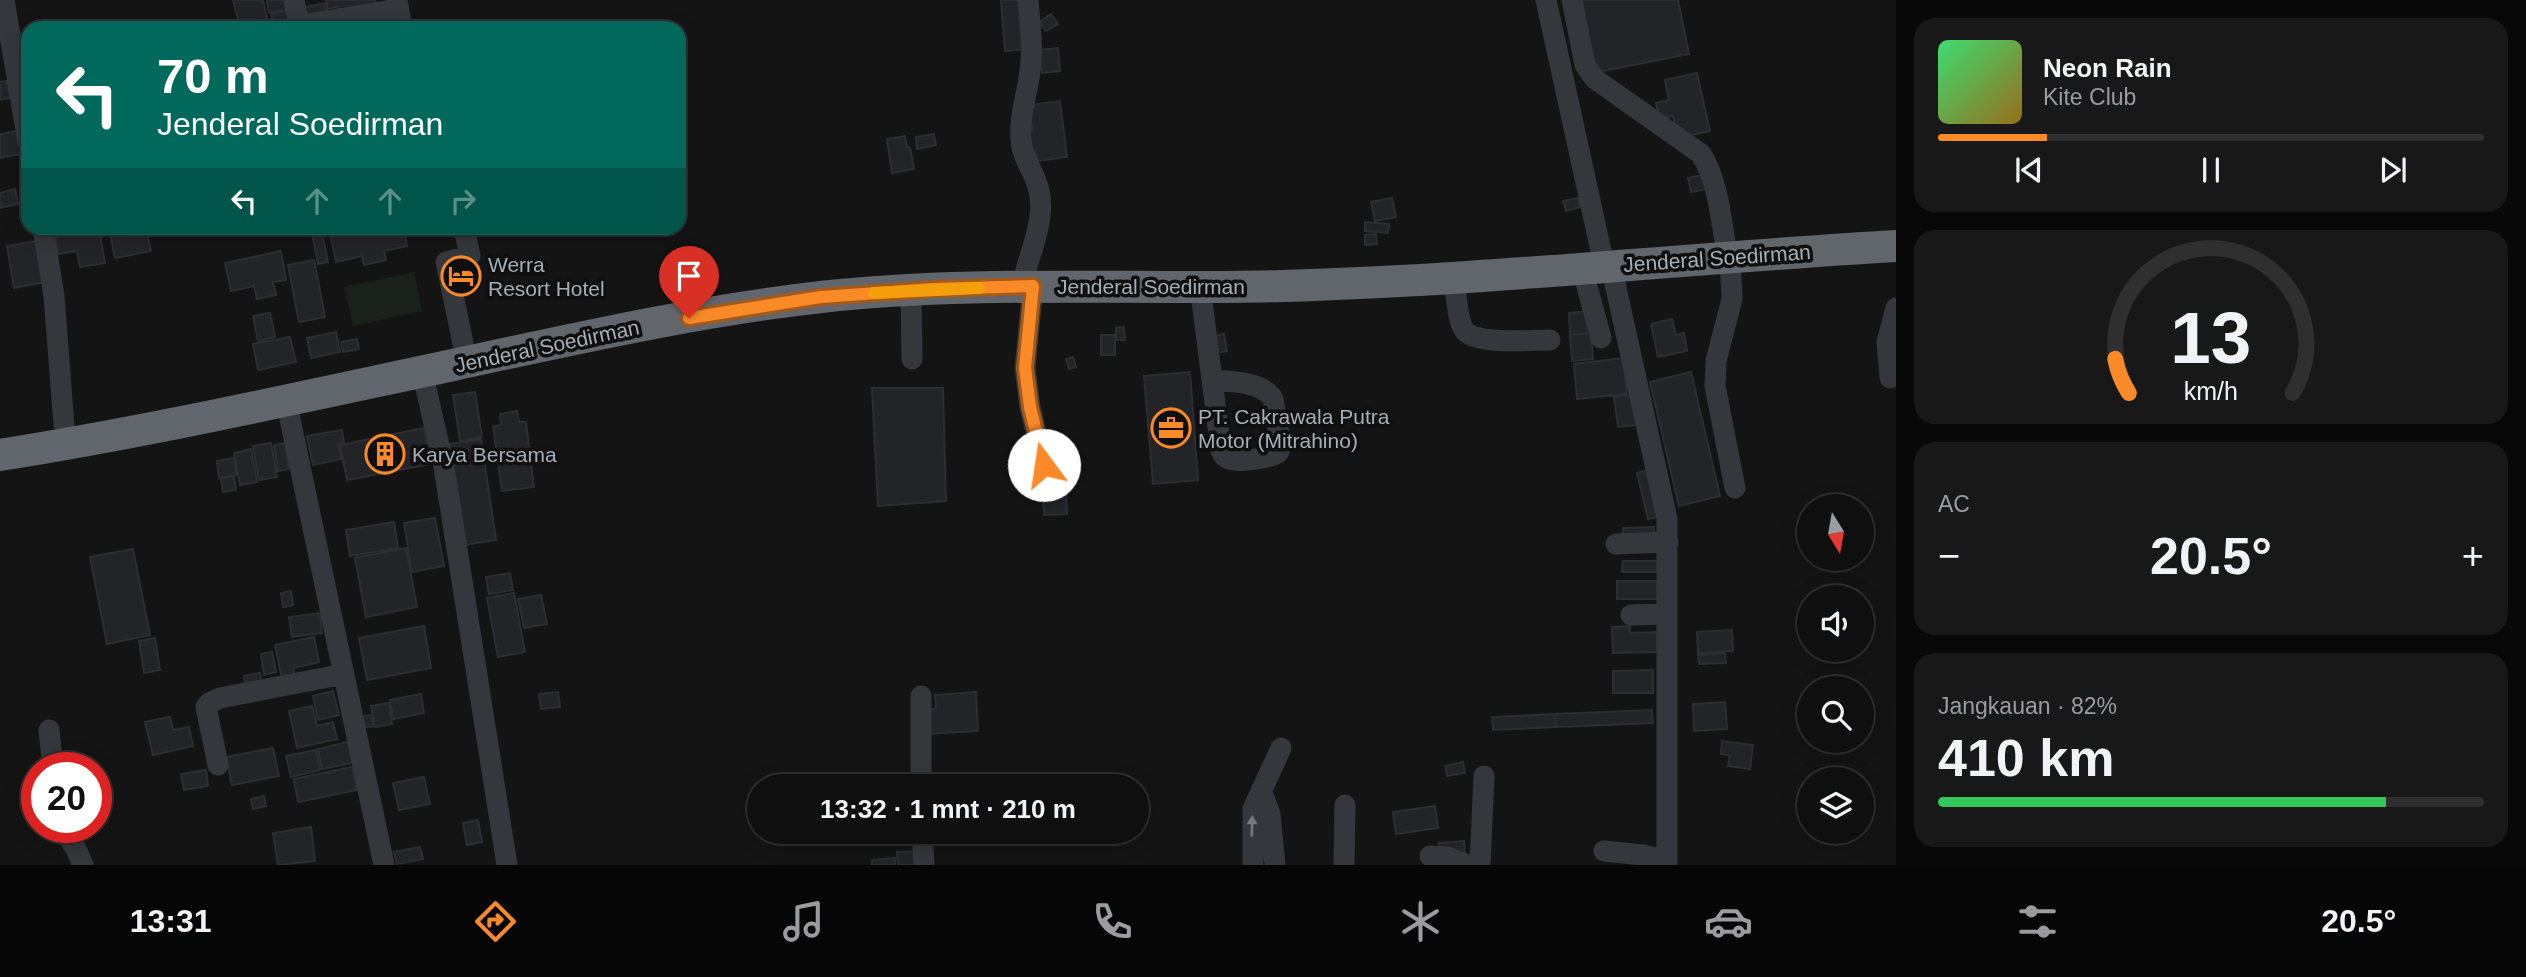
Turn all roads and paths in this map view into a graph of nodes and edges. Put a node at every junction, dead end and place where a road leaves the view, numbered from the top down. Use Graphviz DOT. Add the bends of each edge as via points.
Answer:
graph roads {
  1 [pos="4,0"];
  2 [pos="294,0"];
  3 [pos="1028,0"];
  4 [pos="1546,0"];
  5 [pos="1572,0"];
  6 [pos="399,12"];
  7 [pos="298,21"];
  8 [pos="333,21"];
  9 [pos="21,101"];
  10 [pos="1896,230"];
  11 [pos="44,235"];
  12 [pos="466,235"];
  13 [pos="1896,247"];
  14 [pos="1727,249"];
  15 [pos="1598,261"];
  16 [pos="1029,278"];
  17 [pos="1454,278"];
  18 [pos="1200,286"];
  19 [pos="911,290"];
  20 [pos="1896,308"];
  21 [pos="1601,338"];
  22 [pos="1550,340"];
  23 [pos="463,342"];
  24 [pos="912,359"];
  25 [pos="422,371"];
  26 [pos="1890,378"];
  27 [pos="1212,380"];
  28 [pos="286,400"];
  29 [pos="64,425"];
  30 [pos="0,436"];
  31 [pos="0,455"];
  32 [pos="1044,465"];
  33 [pos="1735,488"];
  34 [pos="1668,542"];
  35 [pos="1616,544"];
  36 [pos="1667,614"];
  37 [pos="1631,615"];
  38 [pos="344,674"];
  39 [pos="921,696"];
  40 [pos="49,730"];
  41 [pos="1281,748"];
  42 [pos="51,752"];
  43 [pos="218,765"];
  44 [pos="921,774"];
  45 [pos="1484,776"];
  46 [pos="1261,790"];
  47 [pos="1346,805"];
  48 [pos="72,843"];
  49 [pos="923,844"];
  50 [pos="1604,851"];
  51 [pos="1430,856"];
  52 [pos="1253,861"];
  53 [pos="1275,861"];
  54 [pos="1667,863"];
  55 [pos="83,865"];
  56 [pos="384,865"];
  57 [pos="507,865"];
  58 [pos="924,865"];
  59 [pos="1344,865"];
  60 [pos="1468,865"];
  61 [pos="1480,865"];
  1 -- 9 [label="street"];
  2 -- 7 [label="street"];
  3 -- 16 [label="street" via="1031,59 1022,103 1021,141 1041,196"];
  4 -- 15 [label="street"];
  5 -- 14 [label="street" via="1585,65 1595,79 1701,153 1709,166"];
  6 -- 8 [label="street"];
  10 -- 14 [label="highway, Jenderal Soedirman"];
  11 -- 29 [label="street" via="56,308"];
  12 -- 23 [label="street" via="470,256 446,261"];
  13 -- 14 [label="highway, Jenderal Soedirman"];
  14 -- 15 [label="highway, Jenderal Soedirman"];
  14 -- 33 [label="street" via="1732,299 1716,361 1715,386"];
  15 -- 16 [label="highway, Jenderal Soedirman"];
  15 -- 17 [label="highway, Jenderal Soedirman"];
  15 -- 21 [label="street"];
  15 -- 34 [label="street" via="1665,505"];
  16 -- 18 [label="highway, Jenderal Soedirman"];
  16 -- 19 [label="highway, Jenderal Soedirman"];
  16 -- 23 [label="highway, Jenderal Soedirman" via="929,272 820,279"];
  16 -- 32 [label="street" via="1025,368"];
  17 -- 18 [label="highway, Jenderal Soedirman"];
  17 -- 22 [label="street" via="1465,332 1479,339"];
  18 -- 27 [label="street"];
  19 -- 24 [label="street"];
  19 -- 25 [label="highway, Jenderal Soedirman" via="775,303"];
  20 -- 26 [label="street" via="1887,342"];
  23 -- 29 [label="highway, Jenderal Soedirman"];
  25 -- 28 [label="highway, Jenderal Soedirman"];
  25 -- 57 [label="street" via="444,467"];
  28 -- 31 [label="highway, Jenderal Soedirman"];
  28 -- 38 [label="street"];
  29 -- 30 [label="highway, Jenderal Soedirman"];
  34 -- 35 [label="street"];
  34 -- 36 [label="street"];
  36 -- 37 [label="street"];
  36 -- 54 [label="street"];
  38 -- 43 [label="street" via="209,703 206,707"];
  38 -- 56 [label="street"];
  39 -- 44 [label="street"];
  40 -- 42 [label="street"];
  41 -- 46 [label="street"];
  45 -- 61 [label="street"];
  52 -- 46 [label="street, one-way" via="1253,809"];
  46 -- 53 [label="street" via="1270,814"];
  47 -- 59 [label="street"];
  48 -- 55 [label="street"];
  49 -- 58 [label="street"];
  50 -- 54 [label="street"];
  51 -- 60 [label="street"];
  52 -- 53 [label="street"];
}
